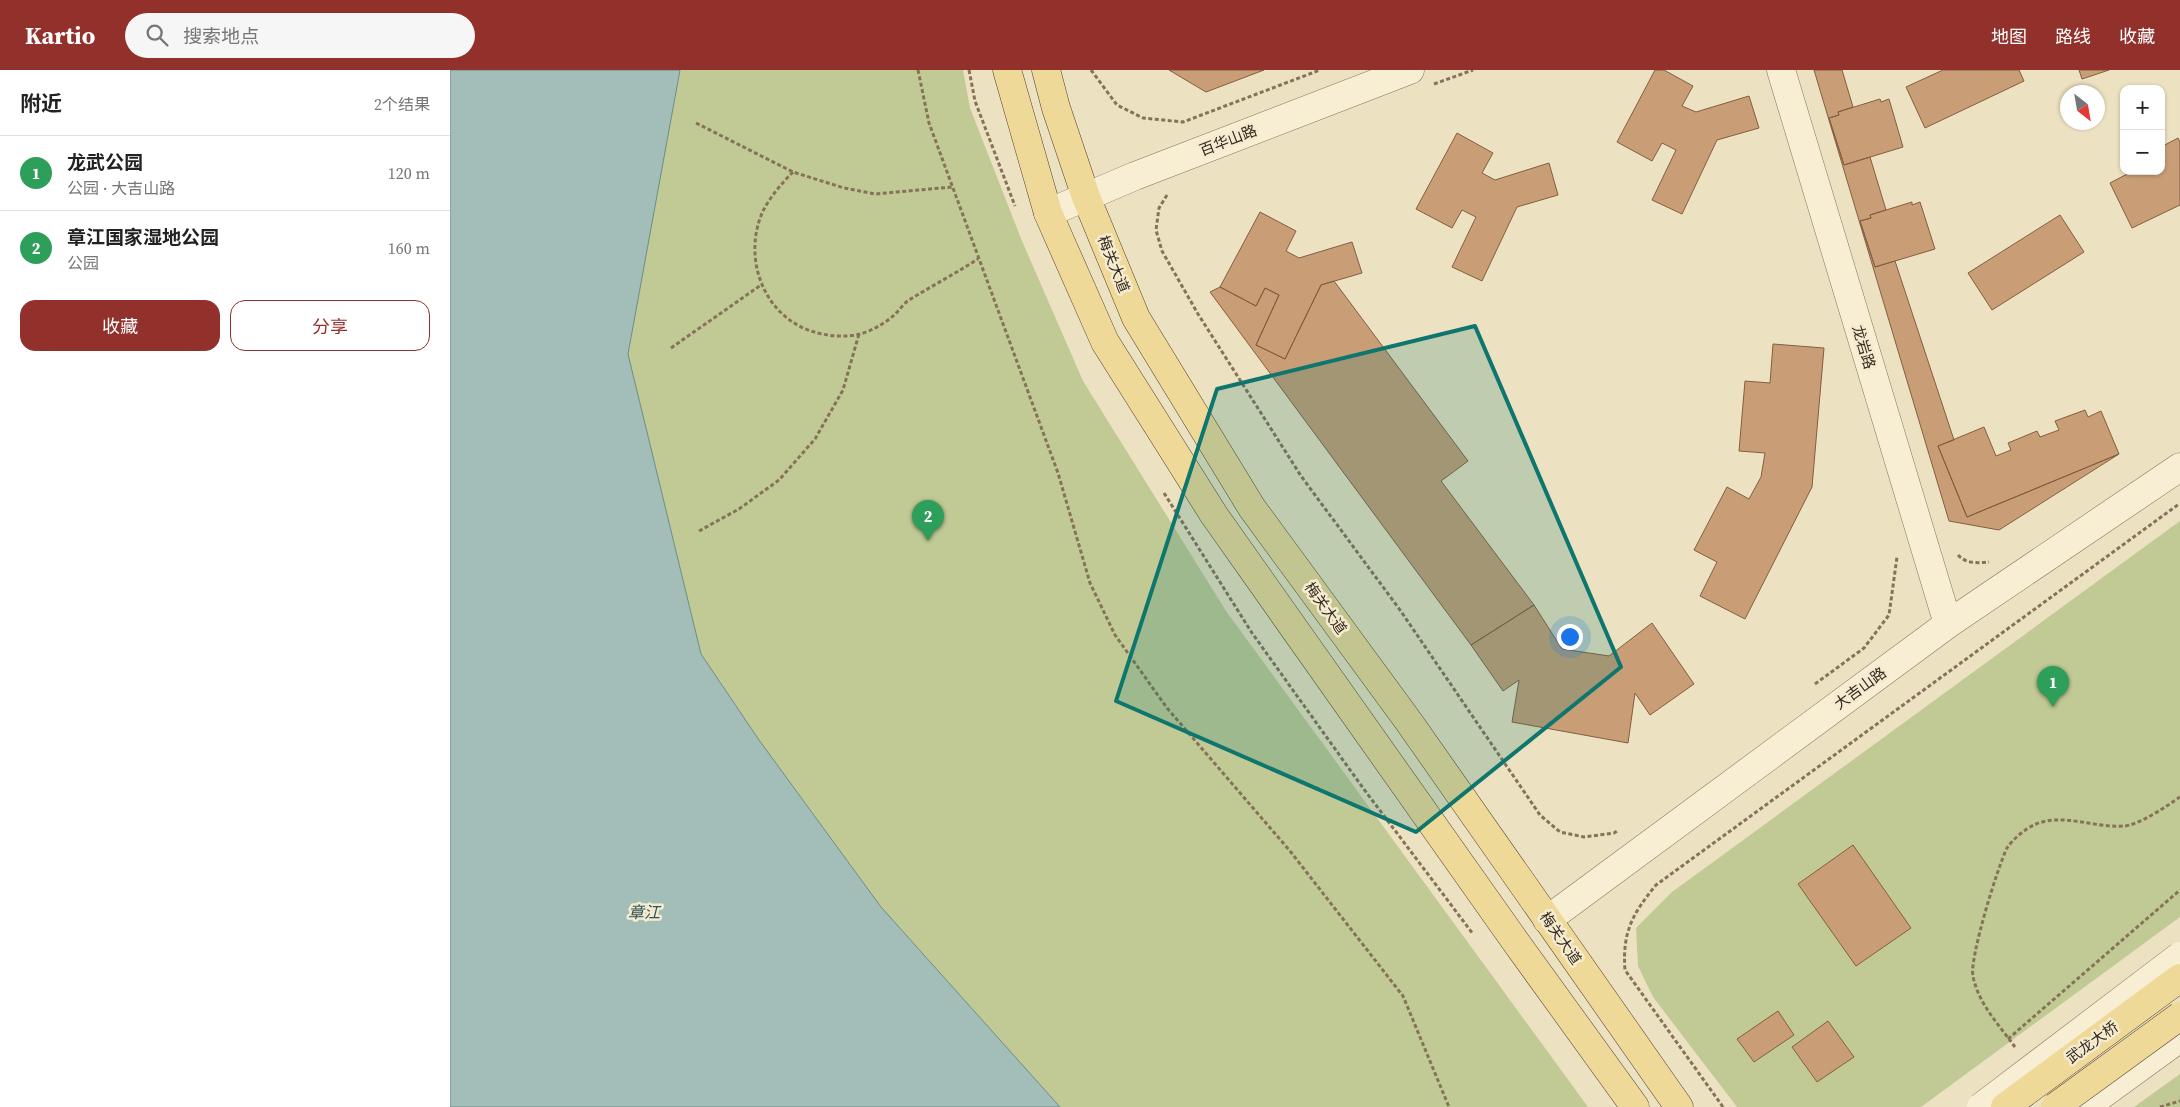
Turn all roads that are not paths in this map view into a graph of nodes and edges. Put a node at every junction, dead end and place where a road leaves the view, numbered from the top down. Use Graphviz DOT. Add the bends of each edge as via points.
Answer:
graph roads {
  1 [pos="1008,70"];
  2 [pos="1046,70"];
  3 [pos="1410,70"];
  4 [pos="1781,70"];
  5 [pos="1086,197"];
  6 [pos="1048,214"];
  7 [pos="2180,467"];
  8 [pos="1948,624"];
  9 [pos="1548,920"];
  10 [pos="2180,956"];
  11 [pos="2180,978"];
  12 [pos="2180,1016"];
  13 [pos="2180,1038"];
  14 [pos="1635,1107"];
  15 [pos="1679,1107"];
  16 [pos="1981,1107"];
  17 [pos="2005,1107"];
  18 [pos="2055,1107"];
  19 [pos="2084,1107"];
  1 -- 6 [label="main road"];
  2 -- 5 [label="main road, 梅关大道"];
  3 -- 5 [label="street, 百华山路"];
  4 -- 8 [label="street, 龙岩路"];
  5 -- 6 [label="street, 百华山路"];
  5 -- 9 [label="main road, 梅关大道" via="1136,318 1252,508 1409,722"];
  6 -- 14 [label="main road" via="1105,342 1214,515"];
  7 -- 8 [label="street, 大吉山路"];
  8 -- 9 [label="street, 大吉山路"];
  9 -- 15 [label="main road, 梅关大道"];
  10 -- 16 [label="street, bridge"];
  11 -- 17 [label="main road, 武龙大桥, bridge"];
  12 -- 18 [label="main road, 武龙大桥, bridge"];
  13 -- 19 [label="street"];
}
